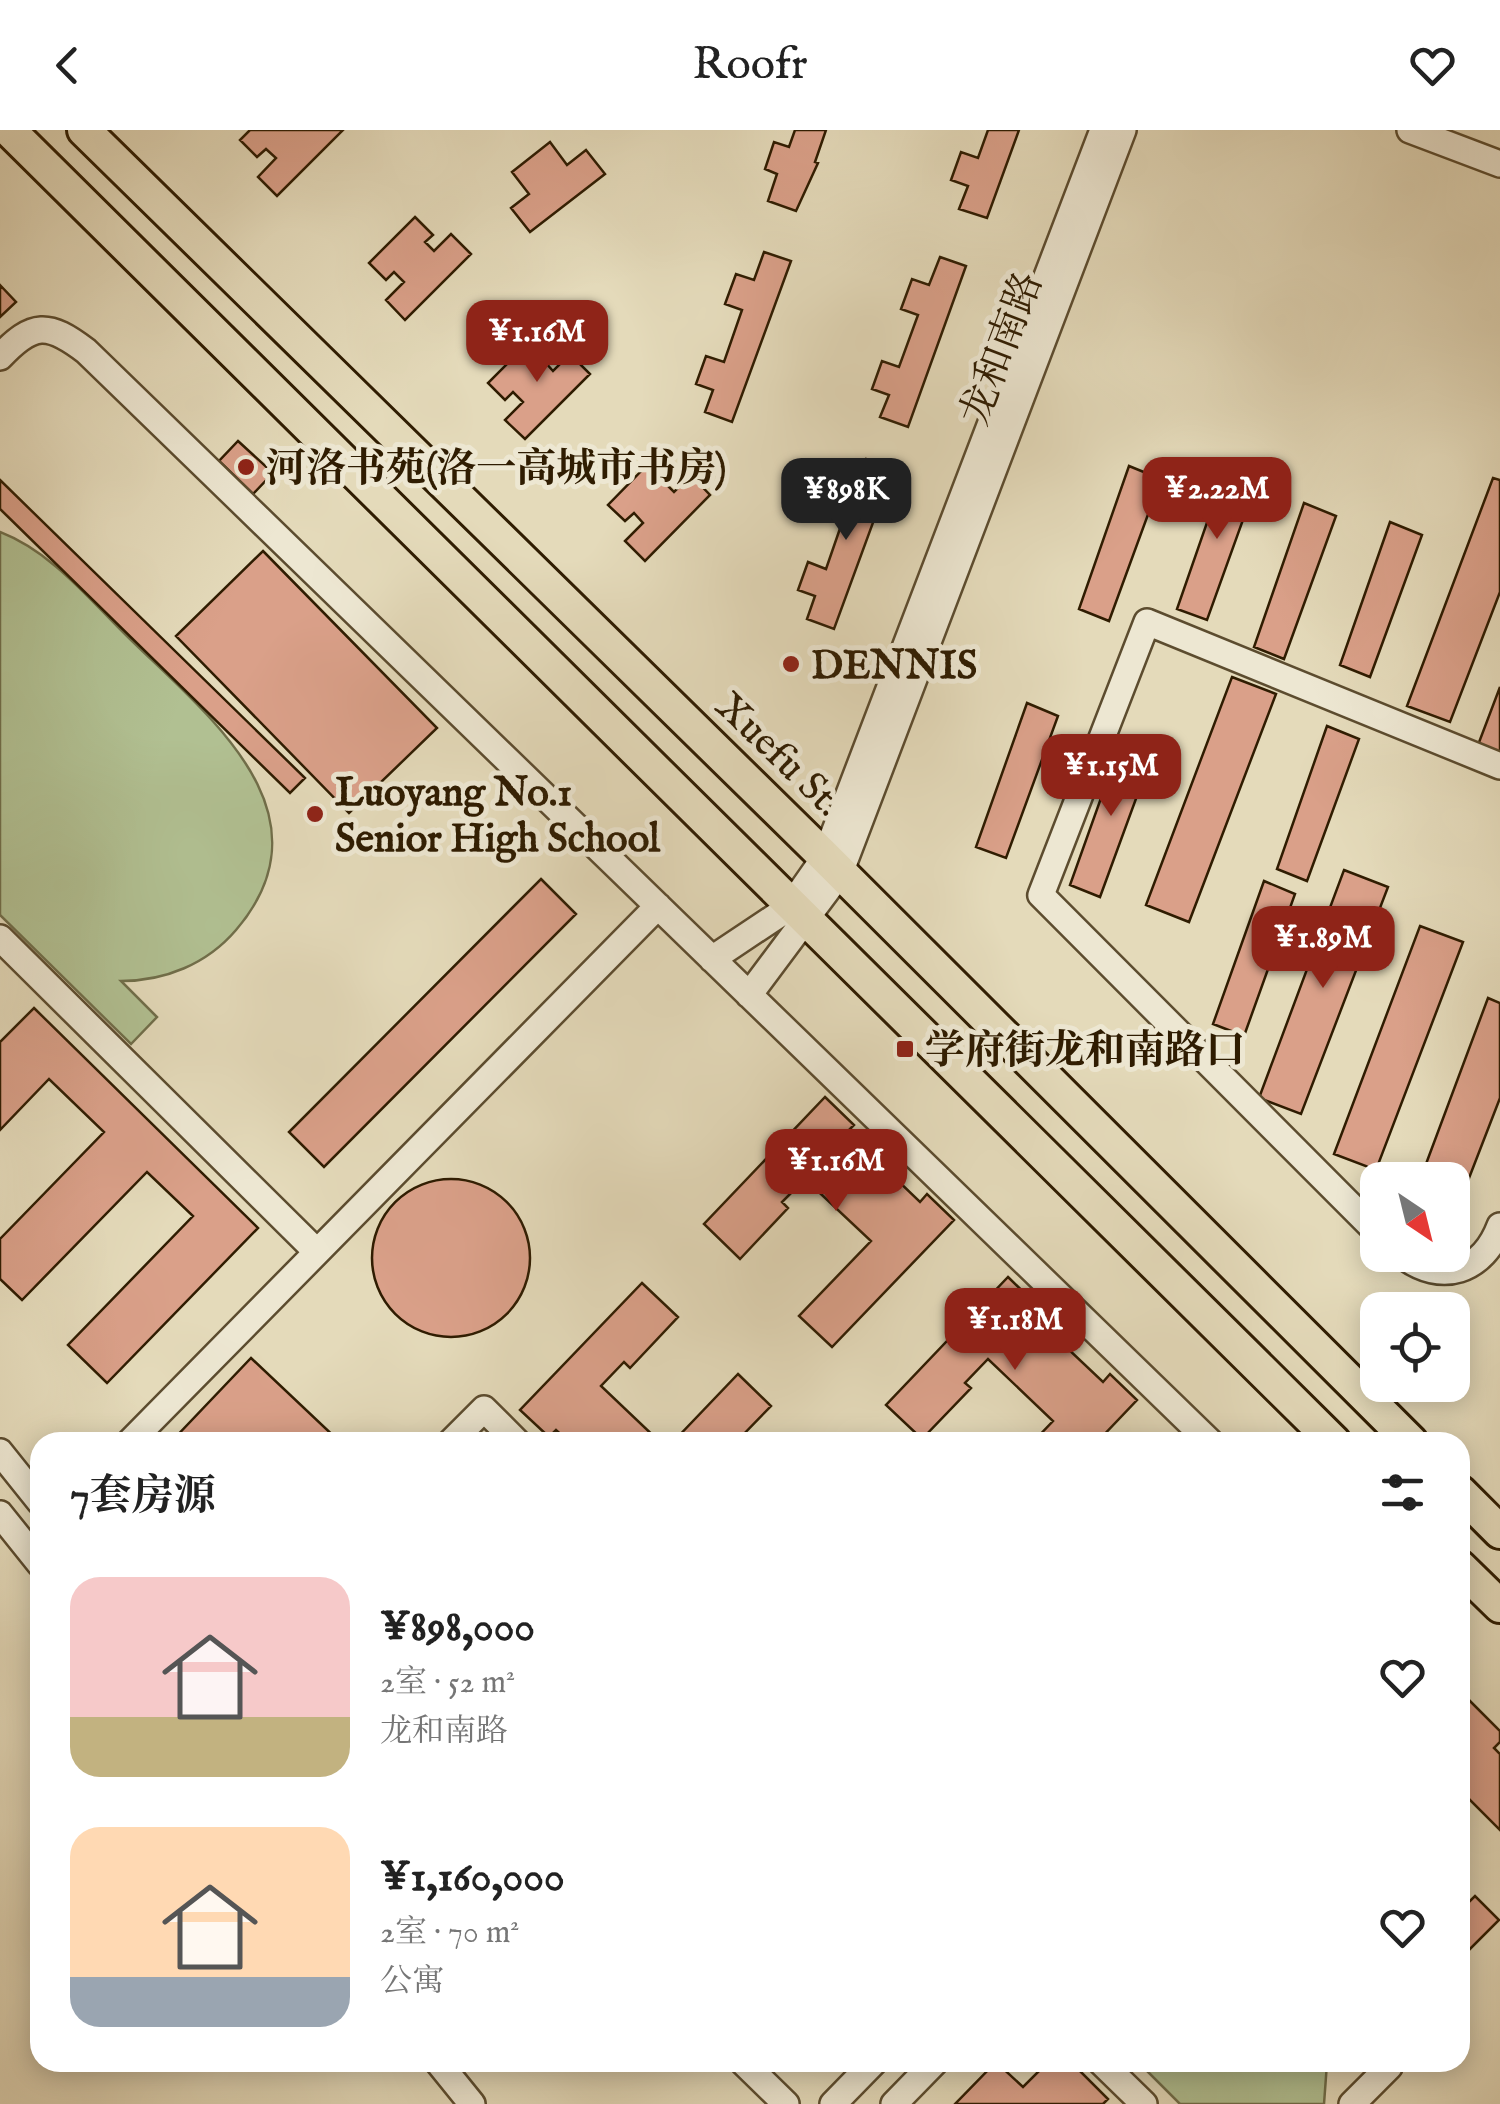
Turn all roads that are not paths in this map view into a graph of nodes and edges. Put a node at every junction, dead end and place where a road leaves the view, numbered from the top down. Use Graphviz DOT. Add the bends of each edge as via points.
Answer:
graph roads {
  1 [pos="9,130"];
  2 [pos="84,130"];
  3 [pos="1103,130"];
  4 [pos="1123,130"];
  5 [pos="1416,131"];
  6 [pos="0,148"];
  7 [pos="41,162"];
  8 [pos="1500,164"];
  9 [pos="0,357"];
  10 [pos="1500,766"];
  11 [pos="832,865"];
  12 [pos="658,906"];
  13 [pos="798,915"];
  14 [pos="0,938"];
  15 [pos="712,959"];
  16 [pos="749,995"];
  17 [pos="1360,1216"];
  18 [pos="1500,1226"];
  19 [pos="318,1252"];
  20 [pos="1470,1267"];
  21 [pos="140,1432"];
  22 [pos="461,1432"];
  23 [pos="507,1432"];
  24 [pos="1200,1432"];
  25 [pos="1324,1432"];
  26 [pos="1401,1432"];
  27 [pos="0,1452"];
  28 [pos="30,1490"];
  29 [pos="1470,1502"];
  30 [pos="0,1514"];
  31 [pos="1500,1532"];
  32 [pos="30,1552"];
  33 [pos="1470,1577"];
  34 [pos="1500,1606"];
  35 [pos="446,2072"];
  36 [pos="753,2072"];
  37 [pos="864,2072"];
  38 [pos="925,2072"];
  39 [pos="1111,2072"];
  40 [pos="1383,2072"];
  41 [pos="472,2104"];
  42 [pos="786,2104"];
  43 [pos="832,2104"];
  44 [pos="894,2104"];
  45 [pos="1144,2104"];
  46 [pos="1352,2104"];
  1 -- 7 [label="main road"];
  2 -- 11 [label="main road, Xuefu St."];
  3 -- 11 [label="street, 龙和南路"];
  4 -- 11 [label="street, 龙和南路"];
  5 -- 8 [label="street"];
  6 -- 7 [label="main road"];
  7 -- 13 [label="main road"];
  9 -- 12 [label="street" via="38,328 62,332 86,350"];
  10 -- 17 [label="street" via="1147,622 1041,896"];
  11 -- 13 [label="street, 龙和南路"];
  11 -- 26 [label="main road, Xuefu St."];
  12 -- 15 [label="street"];
  12 -- 19 [label="street"];
  13 -- 15 [label="street"];
  13 -- 16 [label="street, 龙和南路"];
  13 -- 25 [label="main road"];
  14 -- 19 [label="street"];
  15 -- 16 [label="street"];
  16 -- 24 [label="street"];
  18 -- 20 [label="street" via="1492,1249"];
  19 -- 21 [label="street"];
  22 -- 23 [label="street" via="484,1410"];
  27 -- 28 [label="street"];
  29 -- 31 [label="main road"];
  30 -- 32 [label="street"];
  33 -- 34 [label="main road"];
  35 -- 41 [label="street"];
  36 -- 42 [label="street"];
  37 -- 43 [label="street"];
  38 -- 44 [label="street"];
  39 -- 45 [label="street"];
  40 -- 46 [label="street"];
}
